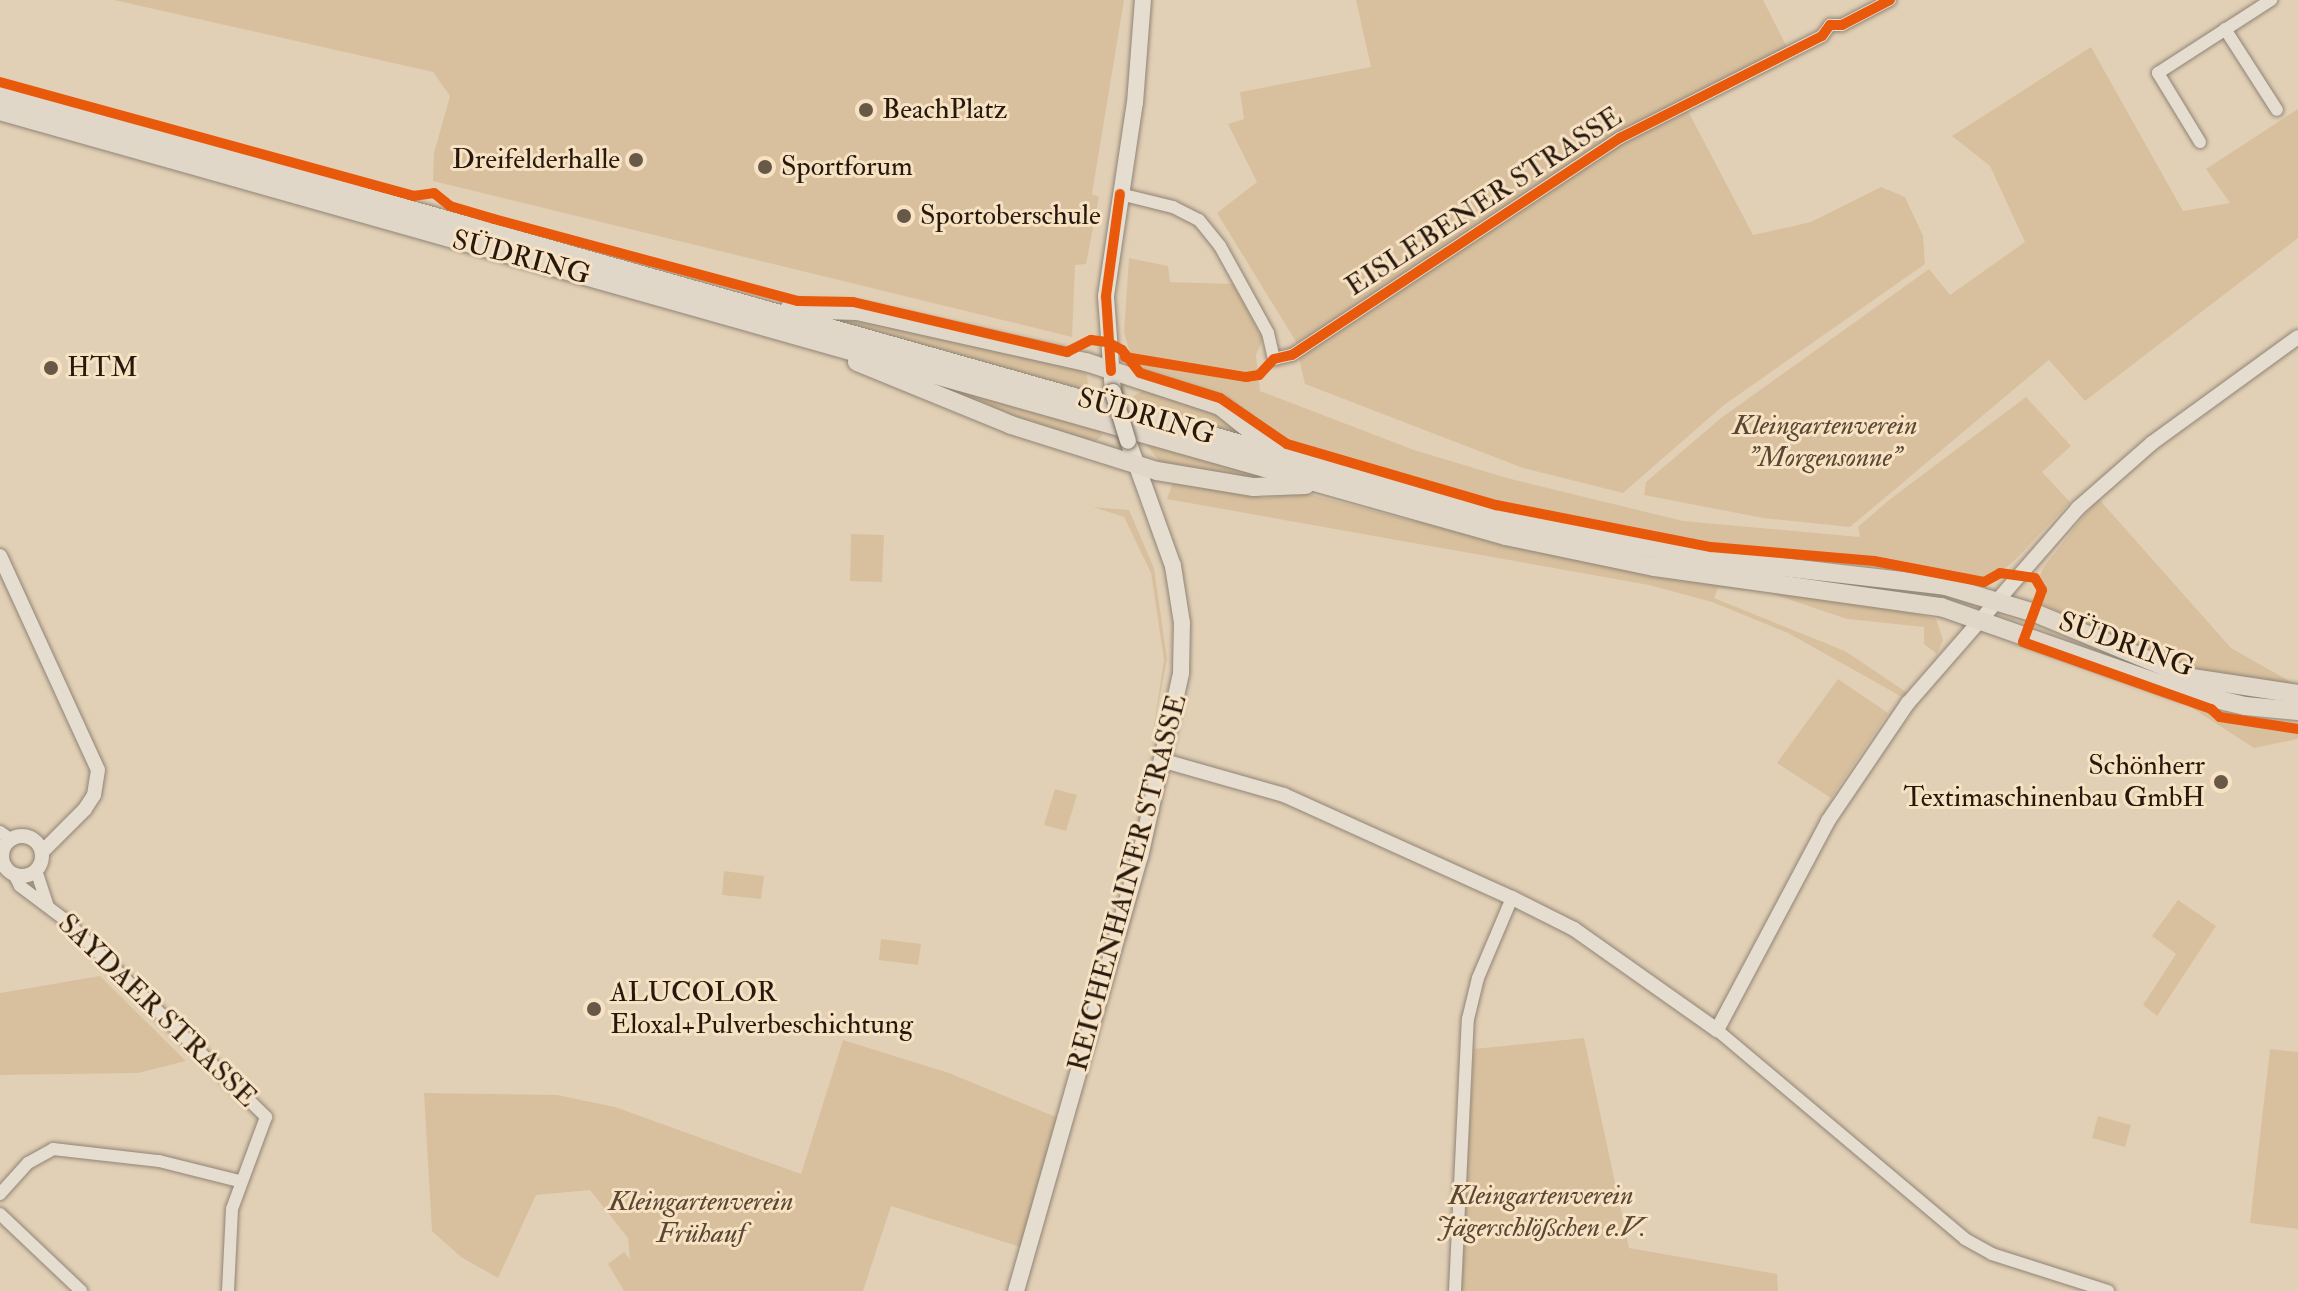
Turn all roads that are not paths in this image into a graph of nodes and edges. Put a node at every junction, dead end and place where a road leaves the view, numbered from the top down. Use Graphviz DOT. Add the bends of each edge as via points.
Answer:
graph roads {
  1 [pos="1143,0"];
  2 [pos="1890,0"];
  3 [pos="2271,0"];
  4 [pos="2225,29"];
  5 [pos="0,94"];
  6 [pos="2277,110"];
  7 [pos="0,111"];
  8 [pos="2200,142"];
  9 [pos="1120,194"];
  10 [pos="762,308"];
  11 [pos="2298,337"];
  12 [pos="811,340"];
  13 [pos="1111,371"];
  14 [pos="1285,457"];
  15 [pos="1134,461"];
  16 [pos="1330,486"];
  17 [pos="0,556"];
  18 [pos="1996,600"];
  19 [pos="1981,619"];
  20 [pos="2298,694"];
  21 [pos="2298,711"];
  22 [pos="1164,761"];
  23 [pos="38,847"];
  24 [pos="2,850"];
  25 [pos="36,870"];
  26 [pos="14,874"];
  27 [pos="1512,898"];
  28 [pos="48,906"];
  29 [pos="1717,1030"];
  30 [pos="239,1181"];
  31 [pos="0,1194"];
  32 [pos="0,1214"];
  33 [pos="81,1291"];
  34 [pos="228,1291"];
  35 [pos="1016,1291"];
  36 [pos="1455,1291"];
  37 [pos="2108,1291"];
  1 -- 9 [label="main road, REICHENHAINER STRASSE" via="1135,103"];
  2 -- 9 [label="street, EISLEBENER STRASSE" via="1842,25 1830,25 1822,36 1620,138 1292,355 1274,359 1261,321 1220,246 1199,220"];
  3 -- 4 [label="street"];
  4 -- 6 [label="street"];
  4 -- 8 [label="street" via="2158,73"];
  5 -- 10 [label="main road, SÜDRING"];
  7 -- 12 [label="main road, SÜDRING"];
  9 -- 13 [label="main road, REICHENHAINER STRASSE" via="1106,296"];
  10 -- 13 [label="main road" via="857,311"];
  10 -- 14 [label="main road, SÜDRING"];
  11 -- 18 [label="street" via="2106,481"];
  12 -- 15 [label="main road" via="1011,425"];
  12 -- 16 [label="main road, SÜDRING"];
  13 -- 14 [label="main road" via="1220,406"];
  13 -- 15 [label="main road, REICHENHAINER STRASSE, bridge"];
  14 -- 18 [label="main road, SÜDRING" via="1572,535 1720,560 1901,577"];
  15 -- 16 [label="main road" via="1157,471 1254,487"];
  15 -- 22 [label="main road, REICHENHAINER STRASSE" via="1171,558 1182,623 1181,673"];
  16 -- 19 [label="main road, SÜDRING" via="1609,559 1910,601"];
  17 -- 23 [label="street" via="98,770 94,795"];
  18 -- 19 [label="street"];
  18 -- 20 [label="main road, SÜDRING" via="2192,678"];
  19 -- 21 [label="main road, SÜDRING" via="2181,691 2245,706"];
  19 -- 29 [label="street" via="1870,753 1801,868 1728,1018"];
  22 -- 27 [label="street" via="1284,795"];
  22 -- 35 [label="main road, REICHENHAINER STRASSE"];
  23 -- 24 [label="street" via="23,836"];
  23 -- 25 [label="street"];
  24 -- 26 [label="street"];
  25 -- 26 [label="street"];
  25 -- 28 [label="street, SAYDAER STRASSE"];
  26 -- 28 [label="street, SAYDAER STRASSE" via="20,886"];
  27 -- 29 [label="street" via="1574,929"];
  27 -- 36 [label="street" via="1478,978 1468,1019"];
  28 -- 30 [label="street, SAYDAER STRASSE" via="266,1117"];
  29 -- 37 [label="street" via="1965,1239 1992,1254"];
  30 -- 31 [label="street" via="159,1161 53,1149 28,1163"];
  30 -- 34 [label="street" via="228,1237"];
  32 -- 33 [label="street"];
}
